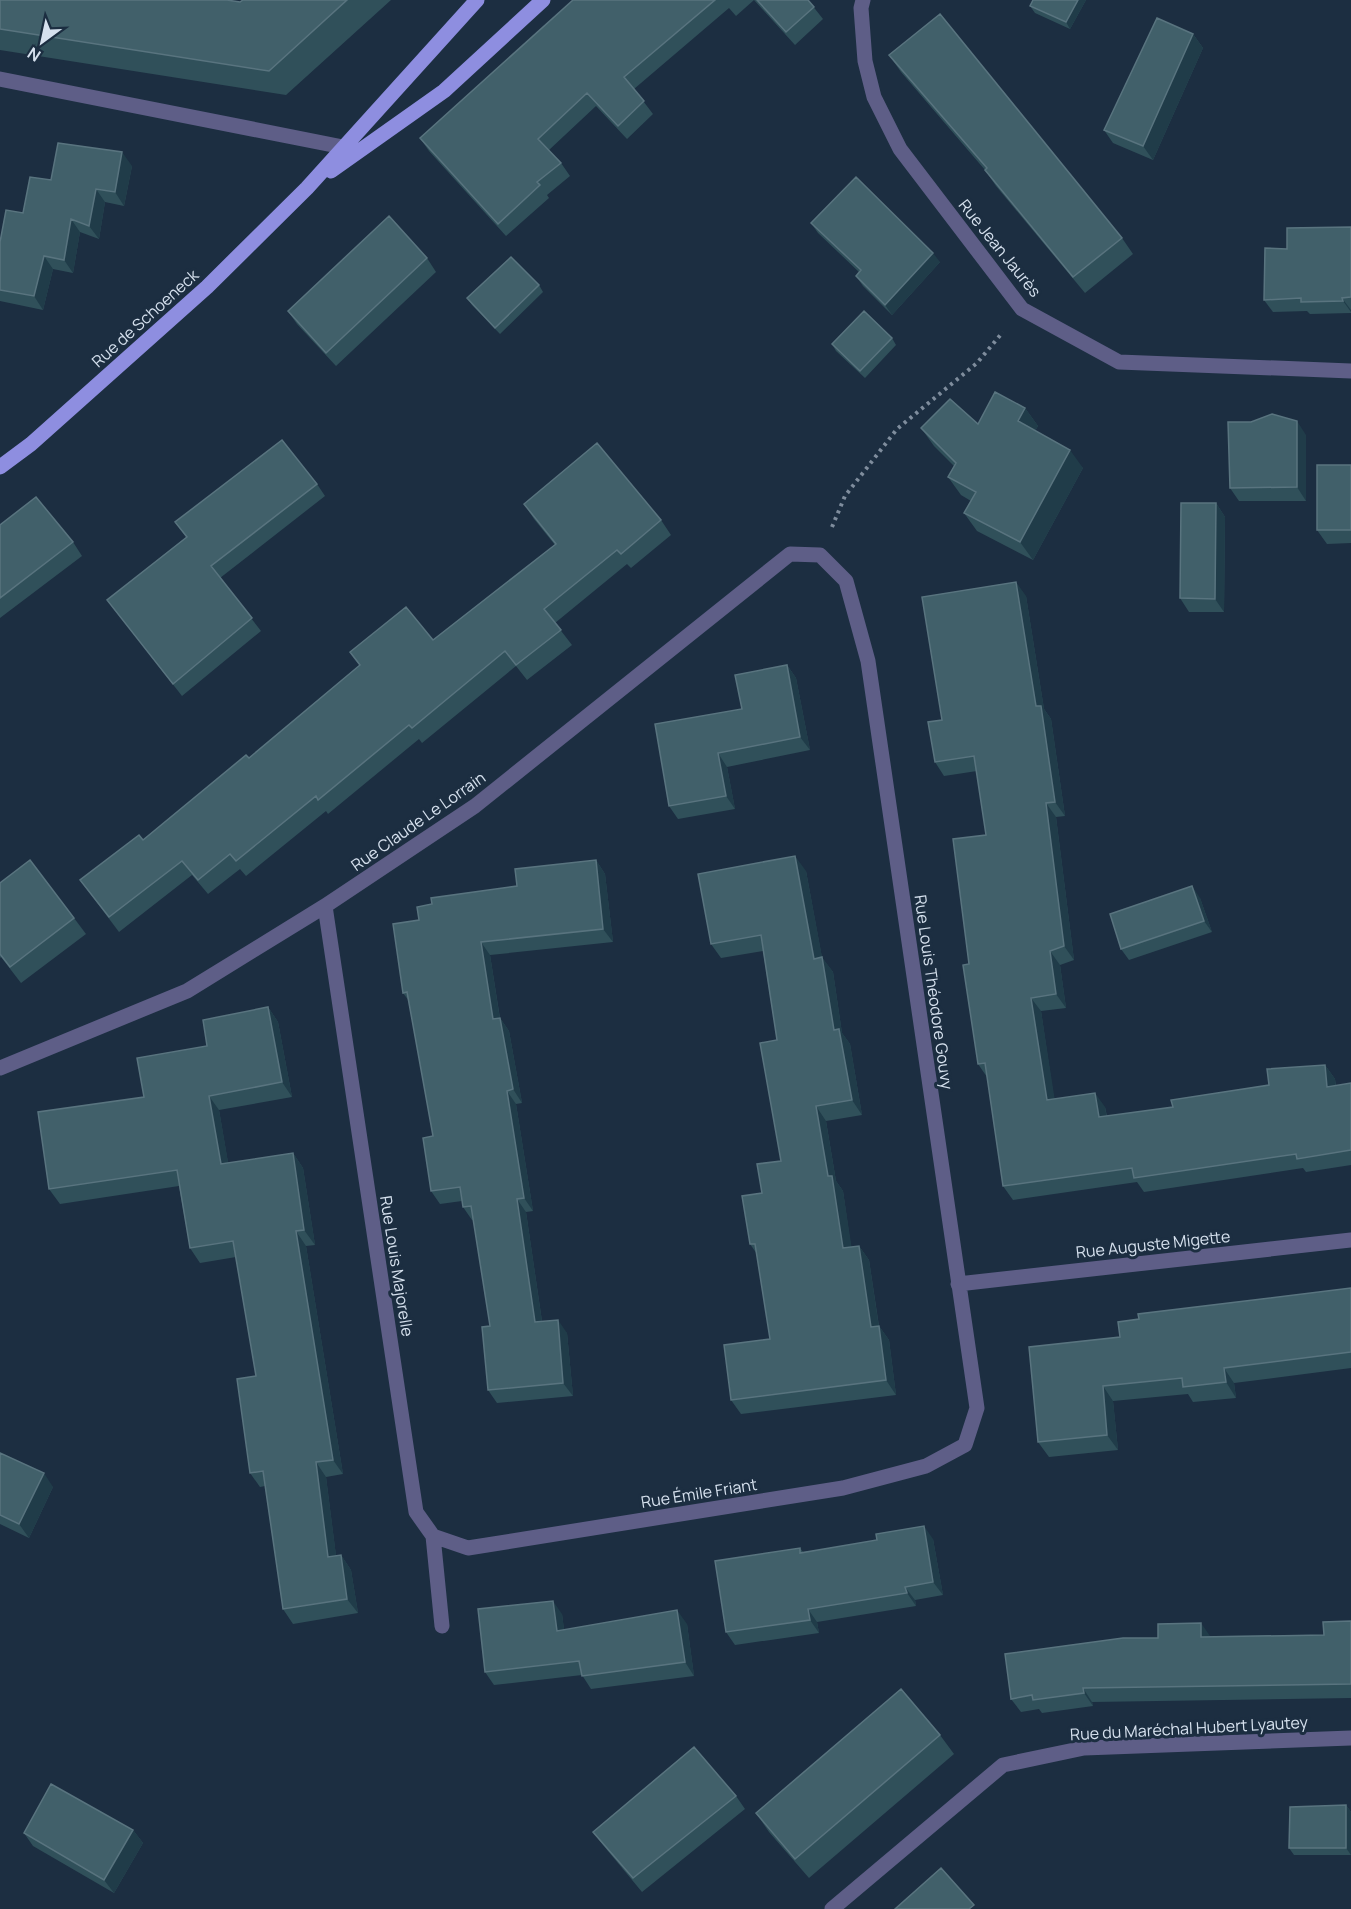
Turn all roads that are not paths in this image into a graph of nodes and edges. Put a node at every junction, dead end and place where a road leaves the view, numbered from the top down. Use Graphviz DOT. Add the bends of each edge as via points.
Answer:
graph roads {
  1 [pos="477,0"];
  2 [pos="543,0"];
  3 [pos="863,0"];
  4 [pos="0,79"];
  5 [pos="344,148"];
  6 [pos="360,150"];
  7 [pos="307,188"];
  8 [pos="1351,371"];
  9 [pos="0,467"];
  10 [pos="820,555"];
  11 [pos="325,906"];
  12 [pos="0,1068"];
  13 [pos="1351,1240"];
  14 [pos="958,1284"];
  15 [pos="965,1445"];
  16 [pos="433,1536"];
  17 [pos="442,1626"];
  18 [pos="1351,1738"];
  19 [pos="831,1909"];
  1 -- 5 [label="main road, Rue de Schoeneck"];
  2 -- 6 [label="main road, Rue de Schoeneck" via="444,91"];
  3 -- 8 [label="street, Rue Jean Jaurès" via="865,61 874,97 900,149 1022,309 1119,362"];
  4 -- 5 [label="street"];
  5 -- 6 [label="street"];
  5 -- 7 [label="main road, Rue de Schoeneck"];
  6 -- 7 [label="main road, Rue de Schoeneck"];
  7 -- 9 [label="main road, Rue de Schoeneck" via="207,287"];
  10 -- 11 [label="street, Rue Claude Le Lorrain" via="790,554 475,806"];
  10 -- 14 [label="street, Rue Louis Théodore Gouvy" via="846,581 868,661"];
  11 -- 12 [label="street, Rue Claude Le Lorrain" via="187,992"];
  11 -- 16 [label="street, Rue Louis Majorelle" via="416,1512"];
  13 -- 14 [label="street, Rue Auguste Migette"];
  14 -- 15 [label="street, Rue Louis Théodore Gouvy" via="977,1408"];
  15 -- 16 [label="street, Rue Émile Friant" via="926,1466 843,1488 468,1548"];
  16 -- 17 [label="street, Rue Louis Majorelle"];
  18 -- 19 [label="street, Rue du Maréchal Hubert Lyautey" via="1084,1748 1003,1765"];
}
